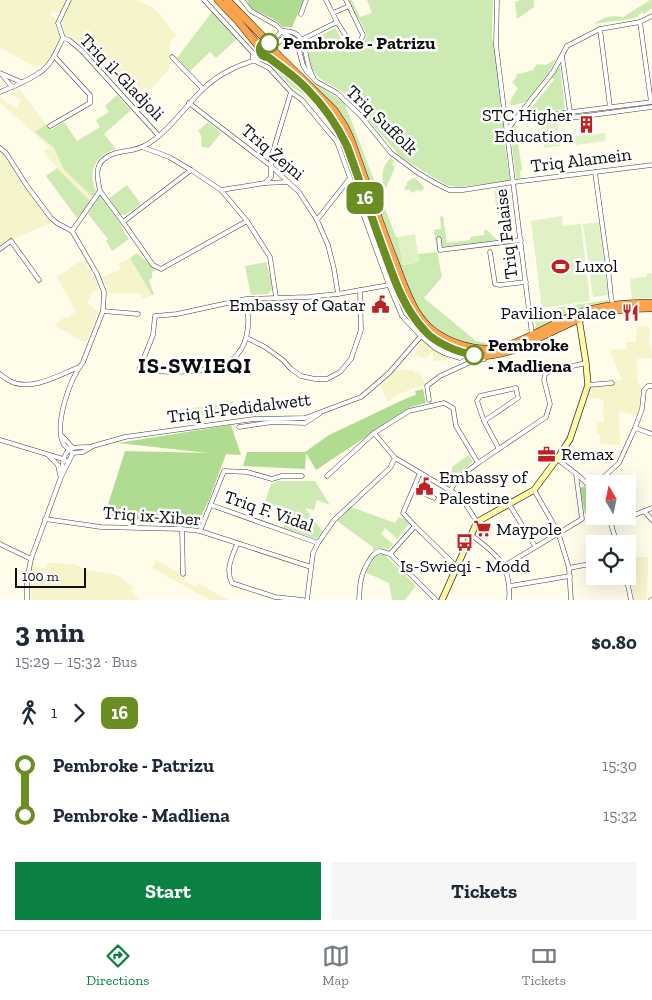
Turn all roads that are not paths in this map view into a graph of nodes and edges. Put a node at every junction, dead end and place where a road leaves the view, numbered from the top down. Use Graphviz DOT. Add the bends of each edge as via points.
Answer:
graph roads {
  1 [pos="69,0"];
  2 [pos="204,0"];
  3 [pos="218,0"];
  4 [pos="227,0"];
  5 [pos="242,0"];
  6 [pos="306,0"];
  7 [pos="326,0"];
  8 [pos="346,0"];
  9 [pos="497,0"];
  10 [pos="349,6"];
  11 [pos="333,13"];
  12 [pos="301,14"];
  13 [pos="652,16"];
  14 [pos="337,22"];
  15 [pos="640,22"];
  16 [pos="600,29"];
  17 [pos="282,31"];
  18 [pos="290,37"];
  19 [pos="63,38"];
  20 [pos="302,40"];
  21 [pos="297,43"];
  22 [pos="272,46"];
  23 [pos="260,49"];
  24 [pos="54,56"];
  25 [pos="562,56"];
  26 [pos="172,57"];
  27 [pos="267,57"];
  28 [pos="253,60"];
  29 [pos="0,74"];
  30 [pos="317,82"];
  31 [pos="22,83"];
  32 [pos="12,87"];
  33 [pos="203,89"];
  34 [pos="0,92"];
  35 [pos="291,92"];
  36 [pos="651,102"];
  37 [pos="189,103"];
  38 [pos="610,107"];
  39 [pos="652,107"];
  40 [pos="570,112"];
  41 [pos="562,113"];
  42 [pos="515,119"];
  43 [pos="50,126"];
  44 [pos="506,130"];
  45 [pos="160,136"];
  46 [pos="142,147"];
  47 [pos="0,148"];
  48 [pos="652,165"];
  49 [pos="271,166"];
  50 [pos="191,170"];
  51 [pos="595,172"];
  52 [pos="350,178"];
  53 [pos="288,182"];
  54 [pos="514,182"];
  55 [pos="265,183"];
  56 [pos="221,190"];
  57 [pos="100,191"];
  58 [pos="317,220"];
  59 [pos="247,221"];
  60 [pos="123,222"];
  61 [pos="72,231"];
  62 [pos="439,239"];
  63 [pos="520,240"];
  64 [pos="0,249"];
  65 [pos="490,252"];
  66 [pos="39,280"];
  67 [pos="526,282"];
  68 [pos="389,285"];
  69 [pos="360,290"];
  70 [pos="338,294"];
  71 [pos="276,297"];
  72 [pos="246,299"];
  73 [pos="652,303"];
  74 [pos="613,305"];
  75 [pos="652,308"];
  76 [pos="104,310"];
  77 [pos="138,314"];
  78 [pos="579,318"];
  79 [pos="532,335"];
  80 [pos="420,336"];
  81 [pos="247,338"];
  82 [pos="505,353"];
  83 [pos="463,356"];
  84 [pos="586,363"];
  85 [pos="466,365"];
  86 [pos="79,367"];
  87 [pos="0,374"];
  88 [pos="612,383"];
  89 [pos="588,385"];
  90 [pos="652,386"];
  91 [pos="429,400"];
  92 [pos="322,411"];
  93 [pos="484,421"];
  94 [pos="239,427"];
  95 [pos="635,428"];
  96 [pos="374,433"];
  97 [pos="652,434"];
  98 [pos="0,440"];
  99 [pos="499,449"];
  100 [pos="72,450"];
  101 [pos="48,455"];
  102 [pos="395,458"];
  103 [pos="557,460"];
  104 [pos="55,462"];
  105 [pos="65,462"];
  106 [pos="478,463"];
  107 [pos="420,473"];
  108 [pos="576,474"];
  109 [pos="606,475"];
  110 [pos="302,476"];
  111 [pos="327,476"];
  112 [pos="61,478"];
  113 [pos="586,483"];
  114 [pos="414,489"];
  115 [pos="450,490"];
  116 [pos="534,490"];
  117 [pos="434,498"];
  118 [pos="509,504"];
  119 [pos="211,505"];
  120 [pos="652,508"];
  121 [pos="644,511"];
  122 [pos="636,514"];
  123 [pos="45,519"];
  124 [pos="652,520"];
  125 [pos="477,522"];
  126 [pos="415,526"];
  127 [pos="182,529"];
  128 [pos="200,531"];
  129 [pos="558,532"];
  130 [pos="471,534"];
  131 [pos="318,543"];
  132 [pos="0,544"];
  133 [pos="237,544"];
  134 [pos="535,546"];
  135 [pos="390,554"];
  136 [pos="31,559"];
  137 [pos="586,565"];
  138 [pos="504,566"];
  139 [pos="311,567"];
  140 [pos="457,567"];
  141 [pos="569,568"];
  142 [pos="184,574"];
  143 [pos="570,576"];
  144 [pos="628,585"];
  145 [pos="510,586"];
  146 [pos="27,600"];
  147 [pos="303,600"];
  148 [pos="308,600"];
  149 [pos="359,600"];
  150 [pos="436,600"];
  151 [pos="442,600"];
  152 [pos="509,600"];
  153 [pos="571,600"];
  154 [pos="631,600"];
  1 -- 19 [label="street" via="58,23"];
  2 -- 28 [label="street" via="253,53"];
  3 -- 23 [label="highway"];
  4 -- 22 [label="highway"];
  5 -- 17 [label="street" via="251,11"];
  6 -- 12 [label="street"];
  7 -- 11 [label="street"];
  8 -- 10 [label="street"];
  9 -- 44 [label="street, Triq Falaise" via="496,45"];
  10 -- 11 [label="street"];
  10 -- 14 [label="street" via="363,35 359,44 353,47"];
  11 -- 14 [label="street"];
  13 -- 15 [label="street"];
  14 -- 20 [label="street"];
  15 -- 16 [label="street"];
  15 -- 36 [label="street"];
  16 -- 25 [label="street" via="567,46"];
  16 -- 38 [label="street"];
  17 -- 18 [label="street"];
  17 -- 20 [label="street" via="295,32"];
  17 -- 22 [label="street"];
  18 -- 21 [label="street"];
  18 -- 22 [label="street"];
  19 -- 24 [label="street"];
  19 -- 45 [label="street, Triq il-Gladjoli" via="82,51"];
  20 -- 21 [label="street"];
  20 -- 30 [label="street" via="308,66"];
  21 -- 30 [label="street, Triq Suffolk" via="304,69"];
  22 -- 23 [label="highway" via="263,43"];
  22 -- 27 [label="highway" via="272,54"];
  22 -- 79 [label="highway" via="334,110 345,127 416,312 449,341 482,349 511,345"];
  23 -- 27 [label="highway"];
  23 -- 28 [label="street"];
  24 -- 31 [label="street" via="40,73"];
  24 -- 43 [label="street" via="90,95 90,103"];
  25 -- 40 [label="street"];
  25 -- 42 [label="street"];
  26 -- 33 [label="street"];
  27 -- 28 [label="street"];
  27 -- 83 [label="highway" via="307,89 339,129 398,289 411,314 425,331"];
  28 -- 33 [label="street" via="227,70"];
  28 -- 35 [label="street" via="269,68"];
  29 -- 31 [label="street"];
  29 -- 32 [label="street"];
  30 -- 54 [label="street, Triq Suffolk" via="336,93 361,116 391,152 437,184 449,190 463,190"];
  31 -- 32 [label="street"];
  32 -- 34 [label="street"];
  33 -- 37 [label="street"];
  35 -- 49 [label="street"];
  35 -- 52 [label="street" via="302,100 337,142"];
  36 -- 38 [label="street"];
  37 -- 45 [label="street"];
  37 -- 49 [label="street, Triq Żejni"];
  38 -- 40 [label="street"];
  39 -- 41 [label="street" via="563,119"];
  40 -- 41 [label="street"];
  41 -- 42 [label="street"];
  42 -- 44 [label="street"];
  44 -- 54 [label="street, Triq Falaise"];
  45 -- 46 [label="street"];
  46 -- 50 [label="street"];
  46 -- 57 [label="street" via="114,152 102,160 97,170"];
  47 -- 61 [label="street" via="51,218"];
  48 -- 51 [label="street, Triq Alamein"];
  49 -- 53 [label="street, Triq Żejni"];
  49 -- 55 [label="street" via="271,177"];
  50 -- 56 [label="street"];
  50 -- 60 [label="street"];
  51 -- 54 [label="street, Triq Alamein"];
  51 -- 74 [label="street"];
  52 -- 58 [label="street"];
  52 -- 68 [label="street"];
  53 -- 55 [label="street"];
  53 -- 58 [label="street, Triq Żejni" via="299,192"];
  54 -- 63 [label="street, Triq Falaise"];
  55 -- 56 [label="street"];
  56 -- 59 [label="street"];
  57 -- 60 [label="street"];
  57 -- 61 [label="street"];
  58 -- 70 [label="street, Triq Żejni" via="328,245"];
  59 -- 60 [label="street" via="160,269 152,266"];
  59 -- 71 [label="street" via="270,257"];
  61 -- 76 [label="street" via="97,274 104,292"];
  62 -- 63 [label="street" via="440,250"];
  63 -- 67 [label="street, Triq Falaise"];
  64 -- 66 [label="street" via="11,241"];
  65 -- 67 [label="street" via="494,284"];
  67 -- 79 [label="street, Triq Falaise"];
  68 -- 69 [label="street"];
  68 -- 80 [label="street" via="402,316"];
  69 -- 70 [label="street"];
  69 -- 81 [label="street" via="361,330 351,360 340,372 327,379 301,376 265,347"];
  70 -- 71 [label="street"];
  71 -- 72 [label="street"];
  72 -- 81 [label="street" via="249,314"];
  72 -- 81 [label="street" via="155,316 153,335 139,370 187,372 220,367 231,361"];
  73 -- 74 [label="highway"];
  74 -- 79 [label="highway" via="578,314"];
  75 -- 78 [label="highway"];
  76 -- 77 [label="street"];
  76 -- 86 [label="street"];
  78 -- 82 [label="highway"];
  78 -- 84 [label="main road"];
  80 -- 83 [label="street" via="444,353"];
  80 -- 92 [label="street, Triq il-Pedidalwett" via="389,373 361,397"];
  82 -- 83 [label="highway"];
  82 -- 85 [label="street"];
  83 -- 85 [label="street"];
  84 -- 89 [label="main road"];
  84 -- 99 [label="street" via="545,374 550,404 546,417"];
  85 -- 91 [label="street" via="426,386"];
  86 -- 87 [label="street" via="40,383 11,382"];
  86 -- 100 [label="street" via="61,417 61,434"];
  88 -- 89 [label="street"];
  89 -- 103 [label="main road" via="570,440"];
  90 -- 95 [label="street" via="644,390 642,410"];
  92 -- 94 [label="street" via="305,423 273,422"];
  92 -- 100 [label="street, Triq il-Pedidalwett" via="305,418 254,419 125,437 83,452"];
  93 -- 93 [label="street" via="477,401 480,396 516,388 518,398"];
  93 -- 99 [label="street"];
  95 -- 97 [label="street"];
  95 -- 109 [label="street" via="619,464"];
  96 -- 102 [label="street"];
  96 -- 106 [label="street" via="409,412 444,403 453,408 456,426"];
  96 -- 111 [label="street"];
  98 -- 101 [label="street"];
  99 -- 106 [label="street"];
  100 -- 105 [label="street"];
  101 -- 104 [label="street"];
  101 -- 105 [label="street"];
  102 -- 107 [label="street"];
  102 -- 131 [label="street" via="390,468 334,520"];
  103 -- 108 [label="street"];
  103 -- 116 [label="main road"];
  104 -- 105 [label="street"];
  104 -- 112 [label="street"];
  105 -- 112 [label="street"];
  106 -- 115 [label="street" via="458,478"];
  107 -- 114 [label="street"];
  107 -- 115 [label="street"];
  108 -- 113 [label="street"];
  108 -- 129 [label="street" via="582,519"];
  110 -- 119 [label="street" via="282,476 272,480 247,472 224,470"];
  112 -- 123 [label="street"];
  114 -- 117 [label="street"];
  114 -- 126 [label="street" via="403,513"];
  115 -- 125 [label="street" via="462,498"];
  116 -- 118 [label="main road"];
  116 -- 129 [label="street"];
  118 -- 125 [label="main road"];
  118 -- 134 [label="street"];
  119 -- 128 [label="street"];
  119 -- 131 [label="street, Triq F. Vidal"];
  120 -- 121 [label="street"];
  121 -- 122 [label="street"];
  121 -- 124 [label="street"];
  123 -- 127 [label="street, Triq ix-Xiber" via="102,527"];
  123 -- 136 [label="street"];
  125 -- 130 [label="main road"];
  126 -- 135 [label="street"];
  126 -- 140 [label="street"];
  127 -- 128 [label="street, Triq ix-Xiber"];
  127 -- 142 [label="street"];
  128 -- 133 [label="street, Triq ix-Xiber"];
  129 -- 134 [label="street"];
  129 -- 141 [label="street"];
  130 -- 138 [label="street" via="492,550"];
  130 -- 140 [label="main road"];
  131 -- 139 [label="street"];
  132 -- 136 [label="street"];
  133 -- 139 [label="street, Triq ix-Xiber"];
  133 -- 147 [label="street" via="228,570 232,583 275,598"];
  134 -- 138 [label="street"];
  135 -- 149 [label="street" via="374,552 363,570"];
  135 -- 150 [label="street"];
  136 -- 146 [label="street"];
  137 -- 141 [label="street"];
  138 -- 145 [label="street"];
  139 -- 148 [label="street"];
  140 -- 151 [label="main road"];
  141 -- 143 [label="street"];
  143 -- 145 [label="street"];
  143 -- 153 [label="street"];
  144 -- 154 [label="street"];
  145 -- 152 [label="street"];
}
